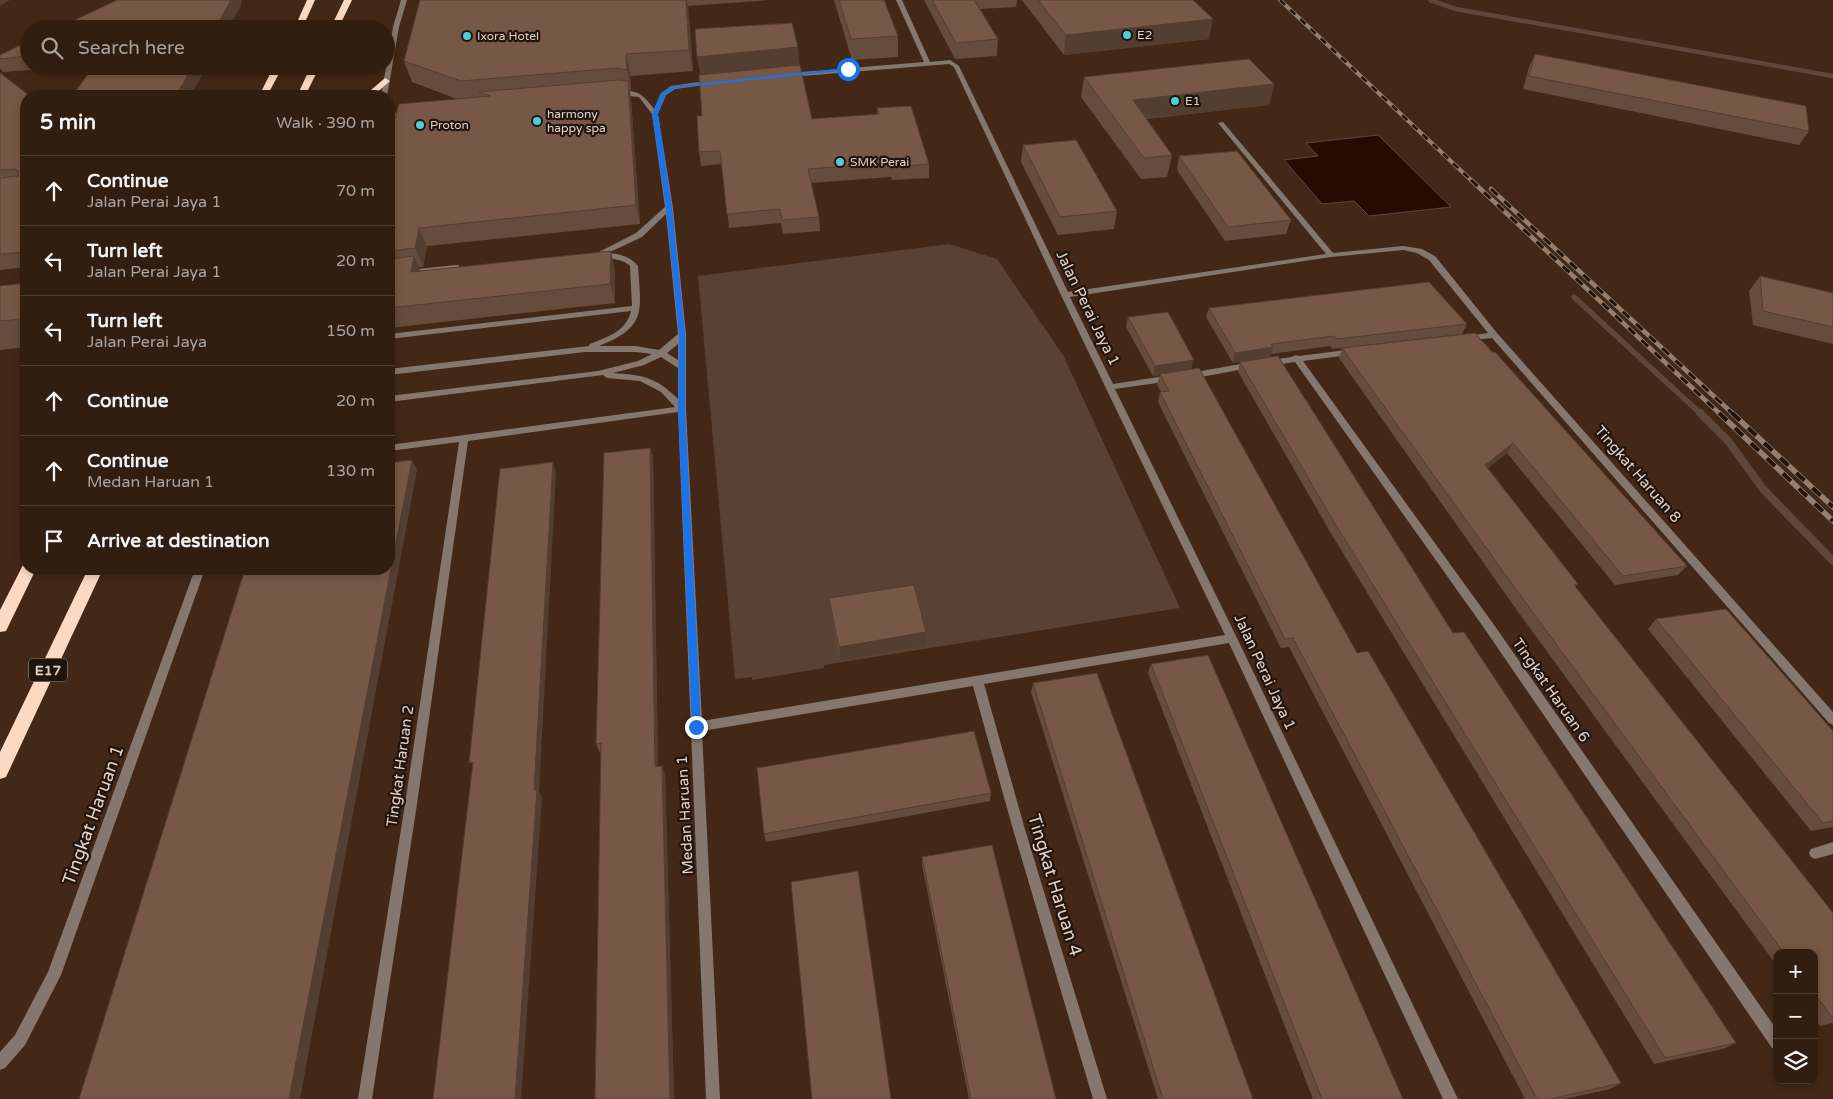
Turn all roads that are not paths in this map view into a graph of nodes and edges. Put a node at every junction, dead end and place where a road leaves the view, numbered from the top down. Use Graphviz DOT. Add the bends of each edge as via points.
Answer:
graph roads {
  1 [pos="306,0"];
  2 [pos="312,0"];
  3 [pos="348,0"];
  4 [pos="404,0"];
  5 [pos="899,0"];
  6 [pos="300,20"];
  7 [pos="302,20"];
  8 [pos="338,20"];
  9 [pos="395,32"];
  10 [pos="928,64"];
  11 [pos="274,75"];
  12 [pos="312,75"];
  13 [pos="386,75"];
  14 [pos="781,76"];
  15 [pos="385,81"];
  16 [pos="723,81"];
  17 [pos="267,90"];
  18 [pos="305,90"];
  19 [pos="375,90"];
  20 [pos="384,90"];
  21 [pos="612,94"];
  22 [pos="416,111"];
  23 [pos="655,114"];
  24 [pos="395,115"];
  25 [pos="1221,123"];
  26 [pos="669,208"];
  27 [pos="598,254"];
  28 [pos="589,255"];
  29 [pos="1331,255"];
  30 [pos="461,267"];
  31 [pos="395,273"];
  32 [pos="1065,295"];
  33 [pos="635,308"];
  34 [pos="682,334"];
  35 [pos="395,335"];
  36 [pos="1494,336"];
  37 [pos="1455,340"];
  38 [pos="585,349"];
  39 [pos="1363,351"];
  40 [pos="661,353"];
  41 [pos="1296,358"];
  42 [pos="682,368"];
  43 [pos="395,371"];
  44 [pos="598,374"];
  45 [pos="1110,387"];
  46 [pos="395,398"];
  47 [pos="682,409"];
  48 [pos="464,438"];
  49 [pos="395,447"];
  50 [pos="25,575"];
  51 [pos="92,575"];
  52 [pos="198,575"];
  53 [pos="0,626"];
  54 [pos="1232,638"];
  55 [pos="977,680"];
  56 [pos="1833,720"];
  57 [pos="696,727"];
  58 [pos="0,771"];
  59 [pos="1833,848"];
  60 [pos="1815,853"];
  61 [pos="1774,1039"];
  62 [pos="0,1063"];
  63 [pos="365,1099"];
  64 [pos="713,1099"];
  65 [pos="1100,1099"];
  66 [pos="1451,1099"];
  1 -- 6 [label="highway"];
  2 -- 7 [label="highway"];
  3 -- 8 [label="highway"];
  4 -- 9 [label="street"];
  5 -- 10 [label="street"];
  10 -- 14 [label="street, Jalan Perai Jaya 1"];
  10 -- 32 [label="street, Jalan Perai Jaya 1" via="950,62 956,66"];
  11 -- 17 [label="highway"];
  12 -- 18 [label="highway"];
  13 -- 15 [label="street"];
  15 -- 19 [label="highway"];
  15 -- 20 [label="street"];
  16 -- 23 [label="street" via="673,87 663,94"];
  21 -- 23 [label="street" via="641,96"];
  22 -- 24 [label="street"];
  23 -- 26 [label="street, Medan Haruan 1"];
  25 -- 29 [label="street"];
  26 -- 27 [label="street" via="639,235"];
  26 -- 34 [label="street, Medan Haruan 1"];
  27 -- 28 [label="street"];
  27 -- 33 [label="street" via="623,257 634,266"];
  29 -- 32 [label="street"];
  29 -- 36 [label="street, Tingkat Haruan 8" via="1403,248 1419,251 1440,266"];
  30 -- 31 [label="street"];
  32 -- 45 [label="street, Jalan Perai Jaya 1"];
  33 -- 35 [label="street"];
  33 -- 38 [label="street" via="634,321 628,330 617,338"];
  34 -- 40 [label="street"];
  34 -- 42 [label="street, Medan Haruan 1"];
  36 -- 37 [label="street"];
  36 -- 56 [label="street, Tingkat Haruan 8"];
  38 -- 40 [label="street" via="635,349"];
  38 -- 43 [label="street"];
  39 -- 41 [label="street"];
  40 -- 42 [label="street"];
  40 -- 44 [label="street" via="641,363"];
  41 -- 45 [label="street"];
  41 -- 61 [label="street, Tingkat Haruan 6" via="1488,625"];
  42 -- 47 [label="street, Medan Haruan 1"];
  44 -- 46 [label="street"];
  44 -- 47 [label="street" via="642,378 664,390"];
  45 -- 54 [label="street, Jalan Perai Jaya 1"];
  47 -- 48 [label="street"];
  47 -- 57 [label="street, Medan Haruan 1"];
  48 -- 49 [label="street"];
  48 -- 63 [label="street, Tingkat Haruan 2"];
  50 -- 53 [label="highway"];
  51 -- 58 [label="highway, E17"];
  52 -- 62 [label="street, Tingkat Haruan 1" via="54,975 20,1040"];
  54 -- 55 [label="street"];
  54 -- 66 [label="street, Jalan Perai Jaya 1"];
  55 -- 57 [label="street"];
  55 -- 65 [label="street, Tingkat Haruan 4"];
  57 -- 64 [label="street, Medan Haruan 1"];
  59 -- 60 [label="street"];
}
